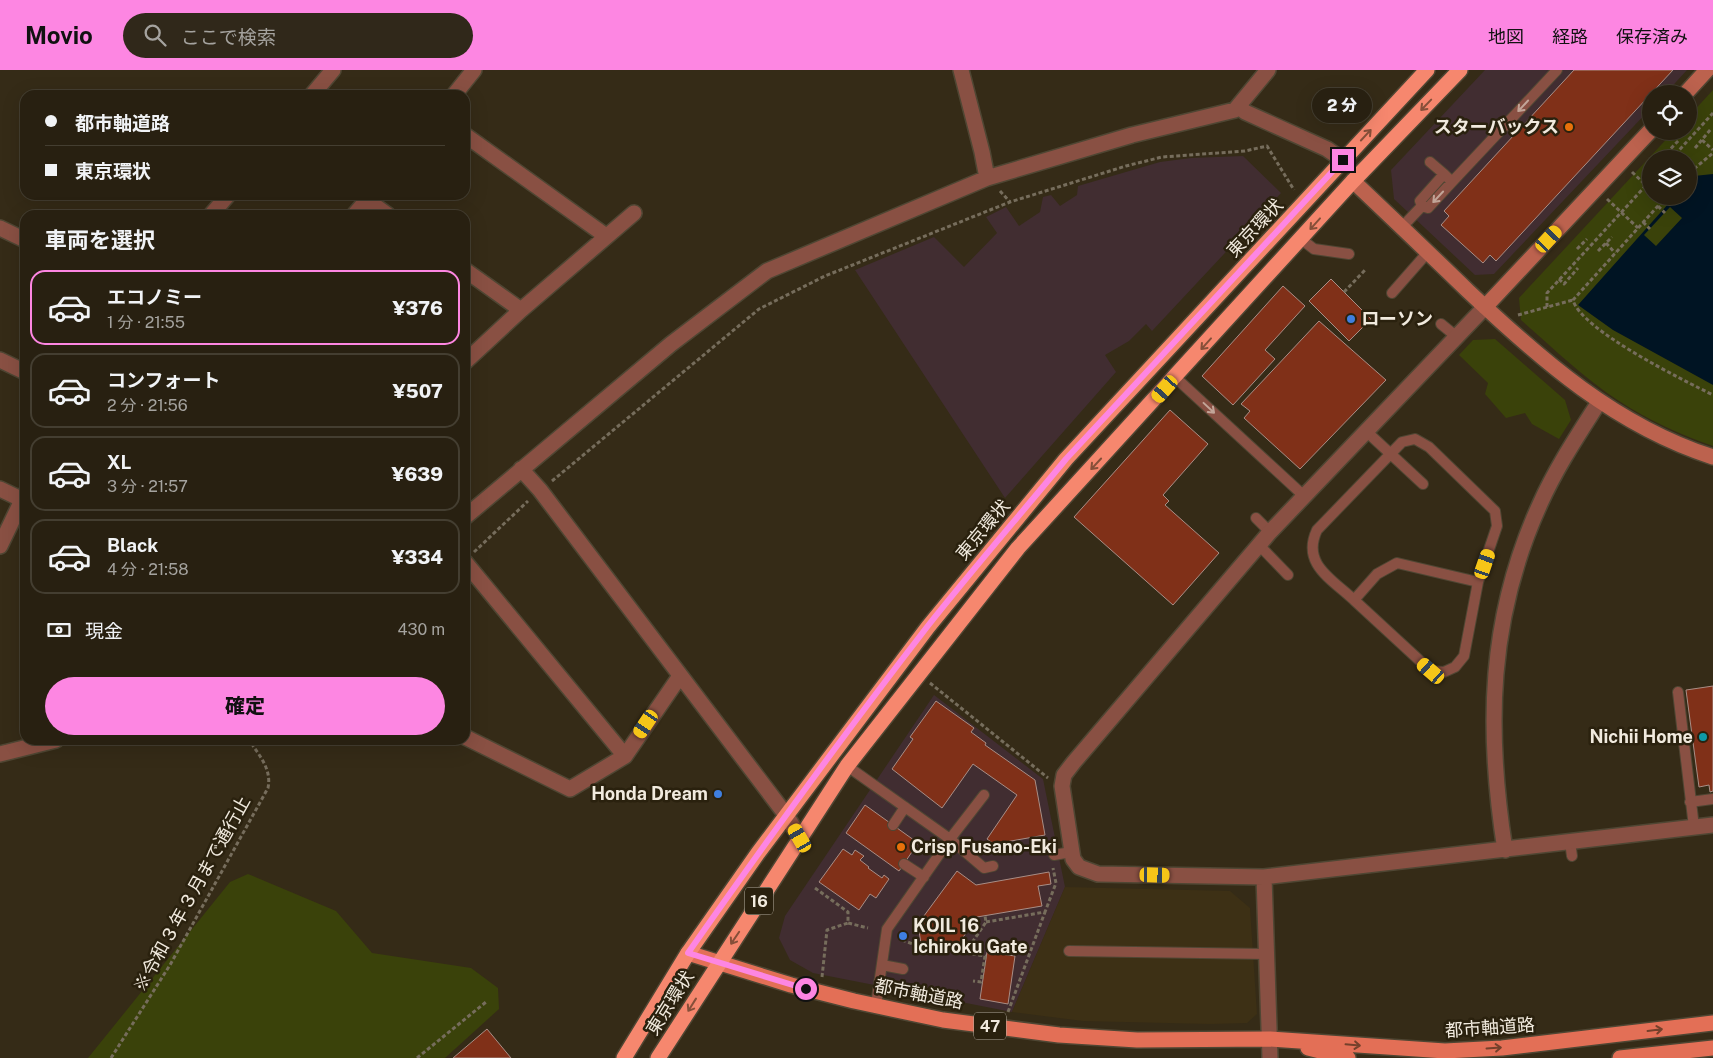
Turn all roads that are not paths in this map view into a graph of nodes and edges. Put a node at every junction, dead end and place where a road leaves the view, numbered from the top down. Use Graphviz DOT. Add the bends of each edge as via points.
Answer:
graph roads {
  1 [pos="333,70"];
  2 [pos="474,70"];
  3 [pos="961,70"];
  4 [pos="1268,70"];
  5 [pos="1427,70"];
  6 [pos="1460,70"];
  7 [pos="1557,70"];
  8 [pos="1707,70"];
  9 [pos="1693,85"];
  10 [pos="316,90"];
  11 [pos="458,90"];
  12 [pos="1240,107"];
  13 [pos="470,139"];
  14 [pos="1642,140"];
  15 [pos="1343,160"];
  16 [pos="1430,162"];
  17 [pos="1444,174"];
  18 [pos="987,178"];
  19 [pos="1353,181"];
  20 [pos="1452,182"];
  21 [pos="366,200"];
  22 [pos="372,200"];
  23 [pos="1422,206"];
  24 [pos="358,210"];
  25 [pos="383,210"];
  26 [pos="634,213"];
  27 [pos="1402,227"];
  28 [pos="0,228"];
  29 [pos="606,236"];
  30 [pos="20,238"];
  31 [pos="1301,239"];
  32 [pos="1428,252"];
  33 [pos="1349,254"];
  34 [pos="470,274"];
  35 [pos="1392,293"];
  36 [pos="1485,307"];
  37 [pos="521,310"];
  38 [pos="1441,324"];
  39 [pos="1457,337"];
  40 [pos="470,357"];
  41 [pos="0,360"];
  42 [pos="20,370"];
  43 [pos="1176,378"];
  44 [pos="1599,402"];
  45 [pos="1367,432"];
  46 [pos="1390,454"];
  47 [pos="1713,457"];
  48 [pos="521,469"];
  49 [pos="1423,484"];
  50 [pos="0,488"];
  51 [pos="20,496"];
  52 [pos="1304,496"];
  53 [pos="20,506"];
  54 [pos="470,513"];
  55 [pos="1256,518"];
  56 [pos="1270,532"];
  57 [pos="1259,545"];
  58 [pos="0,546"];
  59 [pos="470,564"];
  60 [pos="1288,575"];
  61 [pos="1478,582"];
  62 [pos="1354,600"];
  63 [pos="680,676"];
  64 [pos="1678,692"];
  65 [pos="470,739"];
  66 [pos="36,745"];
  67 [pos="0,754"];
  68 [pos="625,756"];
  69 [pos="847,766"];
  70 [pos="984,795"];
  71 [pos="1713,799"];
  72 [pos="1690,802"];
  73 [pos="905,807"];
  74 [pos="786,815"];
  75 [pos="893,825"];
  76 [pos="1713,825"];
  77 [pos="1694,828"];
  78 [pos="800,838"];
  79 [pos="950,839"];
  80 [pos="1505,850"];
  81 [pos="1071,852"];
  82 [pos="1054,855"];
  83 [pos="904,864"];
  84 [pos="993,866"];
  85 [pos="924,877"];
  86 [pos="1264,877"];
  87 [pos="1069,951"];
  88 [pos="688,953"];
  89 [pos="1267,954"];
  90 [pos="718,963"];
  91 [pos="882,965"];
  92 [pos="903,969"];
  93 [pos="876,1005"];
  94 [pos="1713,1023"];
  95 [pos="1270,1039"];
  96 [pos="1713,1048"];
  97 [pos="624,1058"];
  98 [pos="658,1058"];
  99 [pos="1270,1058"];
  100 [pos="1348,1058"];
  101 [pos="1620,1058"];
  1 -- 10 [label="street"];
  2 -- 11 [label="street"];
  3 -- 18 [label="street"];
  4 -- 12 [label="street"];
  15 -- 5 [label="highway, 東京環状 / 16, one-way"];
  6 -- 19 [label="highway, 東京環状 / 16, one-way"];
  7 -- 20 [label="lane, one-way"];
  8 -- 9 [label="street"];
  12 -- 15 [label="street" via="1327,148"];
  12 -- 18 [label="street"];
  13 -- 29 [label="street"];
  14 -- 36 [label="street"];
  15 -- 74 [label="highway, 東京環状 / 16" via="1066,459 928,627"];
  16 -- 17 [label="lane"];
  17 -- 20 [label="lane"];
  17 -- 23 [label="lane" via="1420,201"];
  18 -- 48 [label="street" via="767,271 677,339"];
  19 -- 27 [label="street"];
  19 -- 31 [label="highway, 東京環状 / 16, one-way"];
  20 -- 23 [label="lane, one-way" via="1428,208"];
  21 -- 24 [label="street"];
  22 -- 25 [label="street"];
  23 -- 27 [label="lane"];
  26 -- 29 [label="street"];
  27 -- 32 [label="street"];
  28 -- 30 [label="street"];
  29 -- 37 [label="street"];
  31 -- 33 [label="lane" via="1314,249"];
  31 -- 43 [label="highway, 東京環状 / 16, one-way"];
  32 -- 35 [label="lane"];
  32 -- 36 [label="street"];
  34 -- 37 [label="street"];
  36 -- 39 [label="street"];
  36 -- 44 [label="street" via="1541,358"];
  37 -- 40 [label="street"];
  38 -- 39 [label="lane"];
  39 -- 45 [label="street"];
  41 -- 42 [label="street"];
  43 -- 52 [label="lane, one-way"];
  43 -- 69 [label="highway, 東京環状 / 16, one-way" via="1018,548"];
  44 -- 47 [label="street" via="1657,434"];
  44 -- 80 [label="street" via="1539,505 1522,548 1502,620 1492,740"];
  45 -- 46 [label="lane"];
  45 -- 52 [label="street"];
  46 -- 49 [label="lane"];
  46 -- 61 [label="lane" via="1402,442 1415,439 1429,447 1495,511 1497,526"];
  46 -- 62 [label="lane" via="1317,530 1311,543 1312,558 1318,567"];
  48 -- 54 [label="street"];
  48 -- 63 [label="street"];
  50 -- 51 [label="street"];
  52 -- 56 [label="street"];
  53 -- 58 [label="street"];
  55 -- 56 [label="lane"];
  56 -- 57 [label="street"];
  57 -- 60 [label="lane"];
  57 -- 81 [label="street" via="1064,775 1062,796"];
  59 -- 68 [label="street"];
  61 -- 62 [label="lane" via="1397,563 1377,574"];
  61 -- 62 [label="lane" via="1464,656 1455,667 1444,672 1431,671"];
  63 -- 68 [label="street"];
  63 -- 74 [label="street"];
  64 -- 72 [label="lane"];
  65 -- 68 [label="street" via="570,789"];
  66 -- 67 [label="street"];
  69 -- 73 [label="lane"];
  69 -- 78 [label="highway, 東京環状 / 16"];
  70 -- 79 [label="lane"];
  71 -- 72 [label="lane"];
  72 -- 77 [label="lane"];
  73 -- 75 [label="lane"];
  73 -- 79 [label="lane"];
  74 -- 78 [label="street"];
  74 -- 88 [label="highway, 東京環状 / 16"];
  76 -- 77 [label="street"];
  77 -- 80 [label="street" via="1571,849"];
  78 -- 90 [label="highway, 東京環状 / 16, one-way"];
  79 -- 84 [label="lane" via="984,868"];
  79 -- 85 [label="lane"];
  80 -- 86 [label="street"];
  81 -- 82 [label="lane"];
  81 -- 86 [label="street" via="1079,867 1098,874"];
  83 -- 85 [label="lane"];
  85 -- 91 [label="lane" via="887,929"];
  86 -- 89 [label="street"];
  87 -- 89 [label="lane"];
  88 -- 90 [label="main road, 都市軸道路 / 47"];
  88 -- 97 [label="highway, 東京環状 / 16"];
  89 -- 95 [label="street"];
  90 -- 93 [label="main road, 都市軸道路 / 47" via="791,985"];
  90 -- 98 [label="highway, 東京環状 / 16, one-way"];
  91 -- 92 [label="lane"];
  91 -- 93 [label="lane"];
  93 -- 95 [label="main road, 都市軸道路 / 47" via="943,1020 1059,1035 1137,1040"];
  95 -- 94 [label="main road, 都市軸道路 / 47, one-way" via="1445,1051 1502,1048"];
  95 -- 99 [label="street"];
  95 -- 100 [label="main road, 都市軸道路 / 47"];
  96 -- 101 [label="main road"];
}
